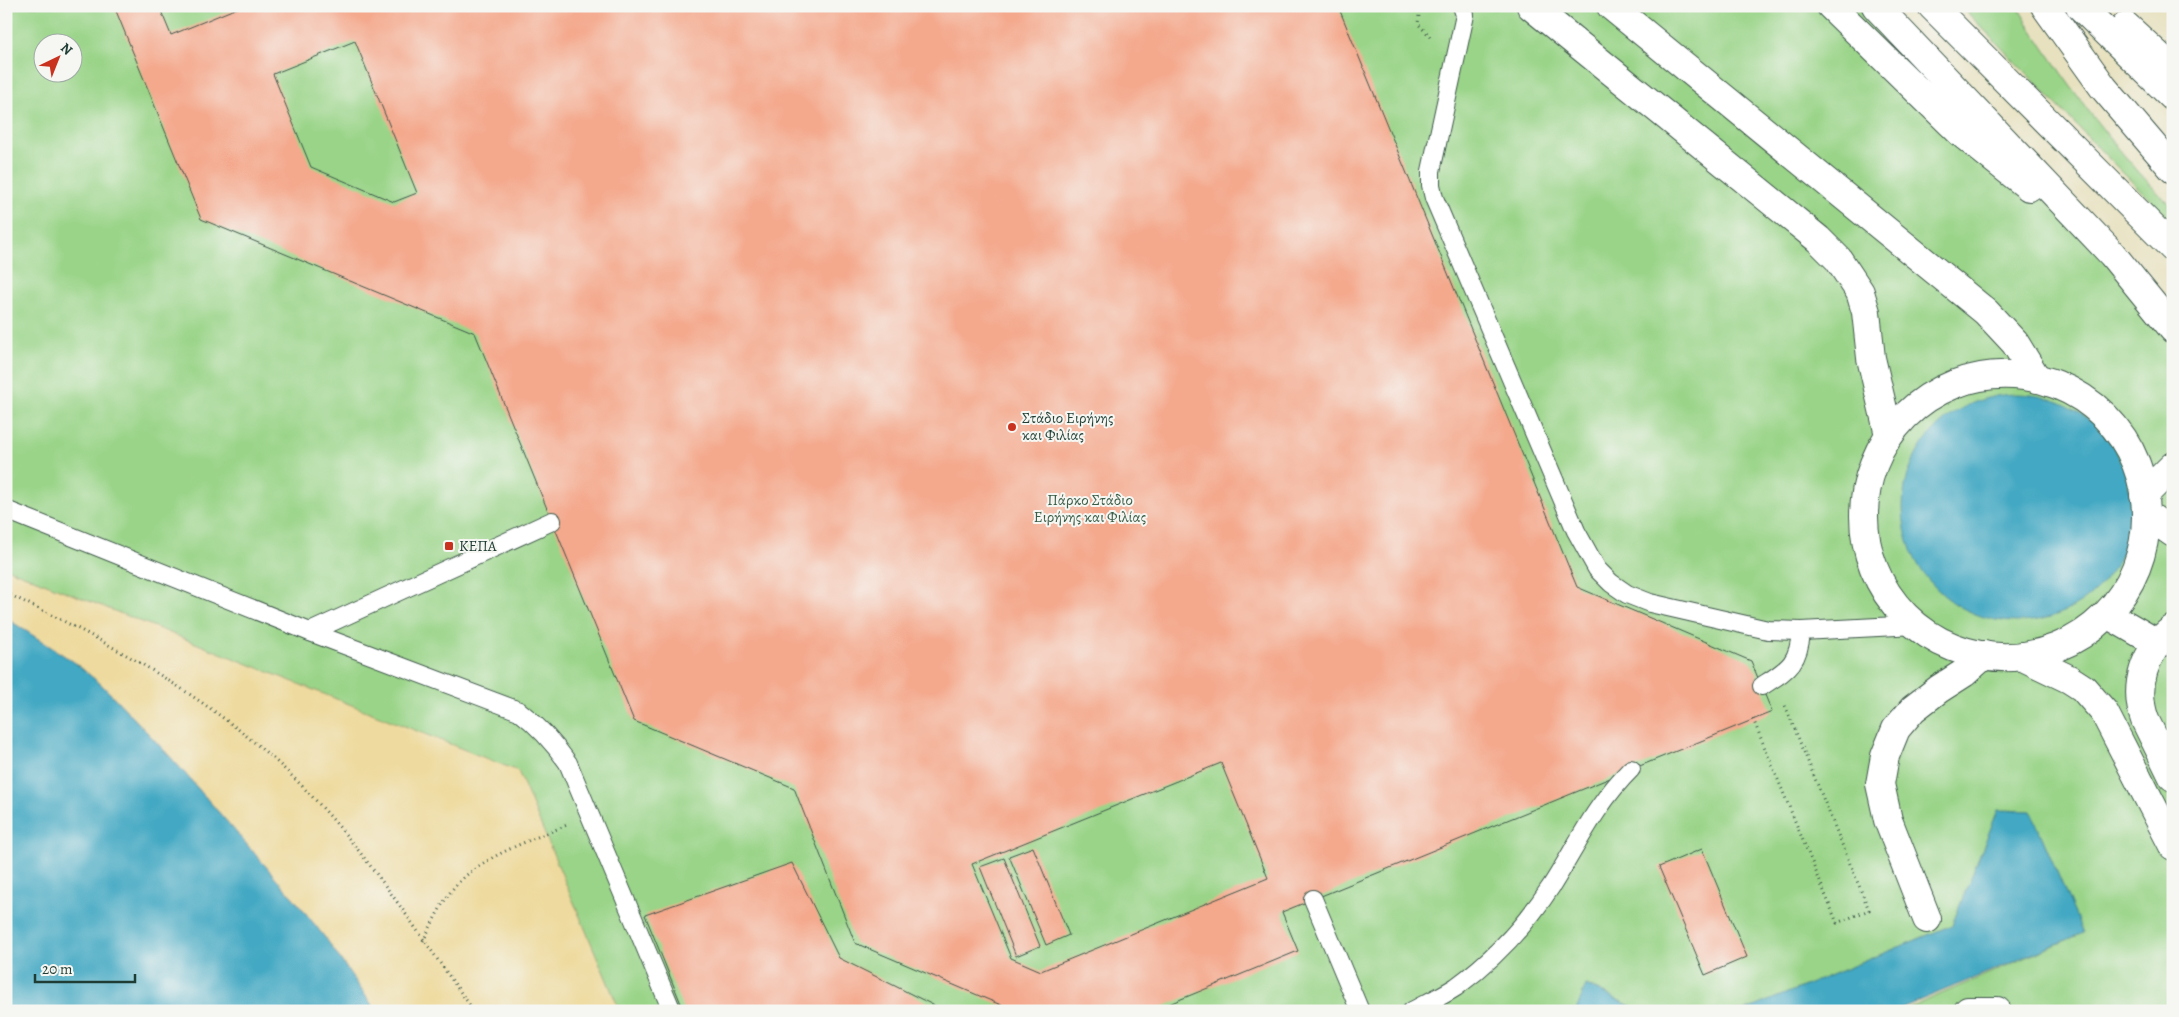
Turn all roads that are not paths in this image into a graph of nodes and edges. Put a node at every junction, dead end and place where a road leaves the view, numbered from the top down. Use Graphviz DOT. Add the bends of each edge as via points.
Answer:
graph roads {
  1 [pos="1462,6"];
  2 [pos="1531,6"];
  3 [pos="1611,6"];
  4 [pos="1831,6"];
  5 [pos="1876,6"];
  6 [pos="1932,6"];
  7 [pos="2045,6"];
  8 [pos="2080,6"];
  9 [pos="2104,6"];
  10 [pos="2173,68"];
  11 [pos="2173,97"];
  12 [pos="2173,169"];
  13 [pos="2173,248"];
  14 [pos="2112,254"];
  15 [pos="2173,329"];
  16 [pos="2037,379"];
  17 [pos="1889,435"];
  18 [pos="2173,466"];
  19 [pos="2145,504"];
  20 [pos="6,510"];
  21 [pos="552,521"];
  22 [pos="2173,532"];
  23 [pos="2107,614"];
  24 [pos="1916,625"];
  25 [pos="1801,631"];
  26 [pos="310,632"];
  27 [pos="2165,636"];
  28 [pos="1984,655"];
  29 [pos="2021,656"];
  30 [pos="1768,682"];
  31 [pos="1631,769"];
  32 [pos="2173,777"];
  33 [pos="2173,846"];
  34 [pos="1313,899"];
  35 [pos="1926,919"];
  36 [pos="672,1011"];
  37 [pos="1360,1011"];
  38 [pos="1412,1011"];
  39 [pos="1968,1011"];
  40 [pos="1997,1011"];
  1 -- 25 [label="lane" via="1465,15 1431,171 1431,185 1586,552 1611,583 1650,603 1768,630"];
  2 -- 17 [label="main road" via="1818,239 1838,259 1860,292 1866,312 1871,358"];
  3 -- 16 [label="main road" via="1986,312 2015,343"];
  4 -- 14 [label="main road" via="1960,132"];
  5 -- 14 [label="main road"];
  6 -- 13 [label="main road"];
  7 -- 12 [label="main road" via="2103,87"];
  8 -- 11 [label="main road"];
  9 -- 10 [label="main road"];
  14 -- 15 [label="main road"];
  16 -- 17 [label="main road" via="2001,375 1957,383 1920,404"];
  16 -- 19 [label="main road" via="2071,392 2106,417 2135,463"];
  17 -- 24 [label="main road" via="1870,477 1864,511 1865,531 1880,582"];
  18 -- 19 [label="main road"];
  19 -- 22 [label="main road"];
  19 -- 23 [label="main road" via="2145,534 2139,561 2130,582"];
  20 -- 26 [label="lane"];
  21 -- 26 [label="lane"];
  23 -- 27 [label="main road"];
  23 -- 29 [label="main road" via="2068,643"];
  24 -- 25 [label="lane"];
  24 -- 28 [label="main road" via="1943,642"];
  25 -- 30 [label="lane" via="1796,660"];
  26 -- 36 [label="lane" via="519,711 542,730 568,763"];
  27 -- 32 [label="main road" via="2146,660 2139,690 2145,720"];
  28 -- 29 [label="main road"];
  28 -- 35 [label="main road" via="1964,674 1914,709 1896,729 1885,756 1880,784 1888,820"];
  29 -- 33 [label="main road" via="2069,678 2104,712"];
  31 -- 38 [label="lane" via="1597,808 1527,921 1498,952 1455,987"];
  34 -- 37 [label="lane"];
  39 -- 40 [label="main road"];
}
